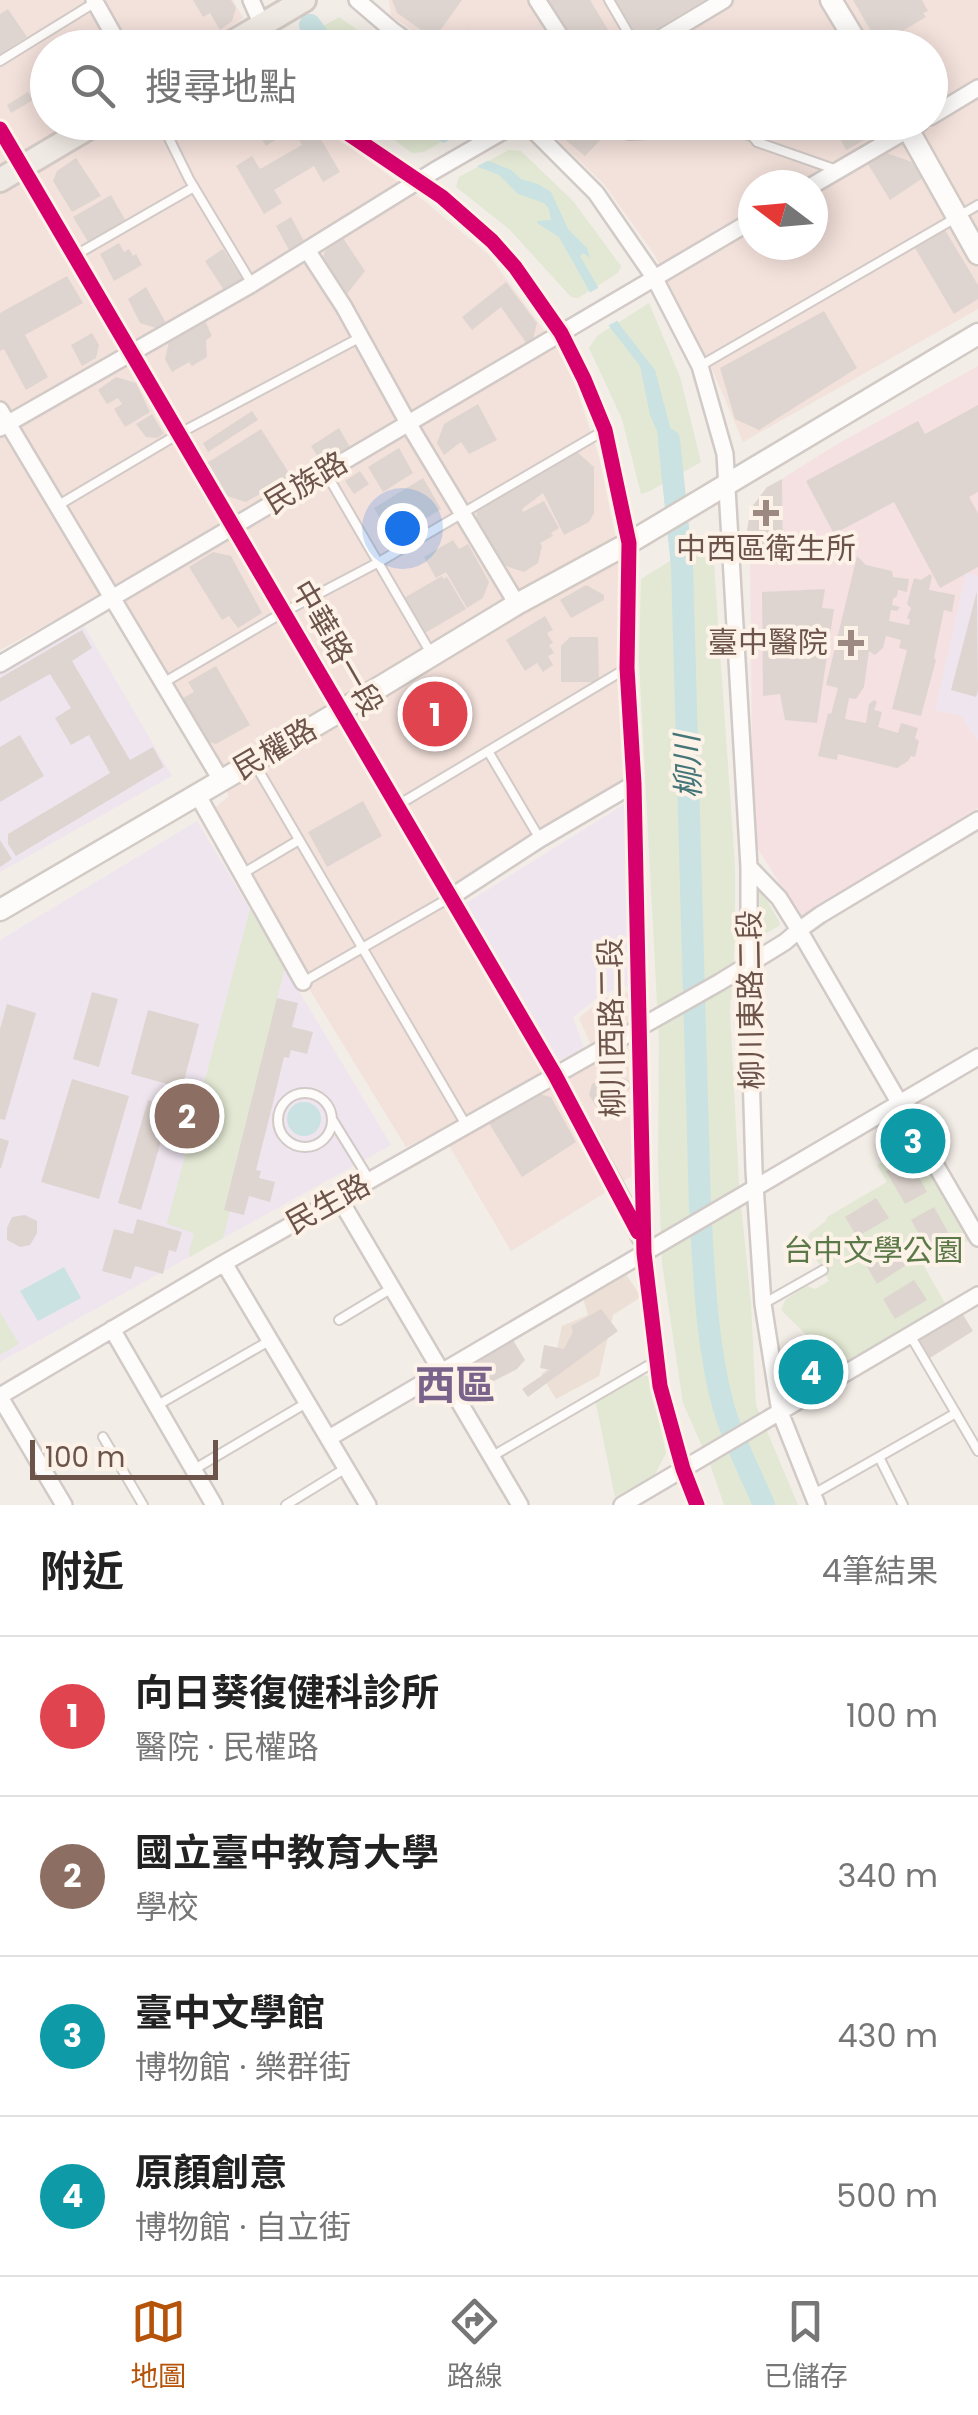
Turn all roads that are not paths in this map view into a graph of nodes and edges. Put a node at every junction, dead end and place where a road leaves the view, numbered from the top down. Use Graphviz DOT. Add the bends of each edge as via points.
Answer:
graph roads {
  1 [pos="250,0"];
  2 [pos="304,0"];
  3 [pos="358,0"];
  4 [pos="537,0"];
  5 [pos="609,0"];
  6 [pos="724,0"];
  7 [pos="831,0"];
  8 [pos="96,1"];
  9 [pos="50,30"];
  10 [pos="111,30"];
  11 [pos="262,30"];
  12 [pos="272,30"];
  13 [pos="392,30"];
  14 [pos="556,30"];
  15 [pos="629,30"];
  16 [pos="672,30"];
  17 [pos="849,30"];
  18 [pos="30,42"];
  19 [pos="0,61"];
  20 [pos="978,88"];
  21 [pos="948,106"];
  22 [pos="0,129"];
  23 [pos="68,140"];
  24 [pos="170,140"];
  25 [pos="358,140"];
  26 [pos="487,140"];
  27 [pos="541,140"];
  28 [pos="755,140"];
  29 [pos="887,140"];
  30 [pos="918,140"];
  31 [pos="22,168"];
  32 [pos="838,171"];
  33 [pos="828,177"];
  34 [pos="0,180"];
  35 [pos="418,181"];
  36 [pos="194,188"];
  37 [pos="978,205"];
  38 [pos="956,218"];
  39 [pos="738,229"];
  40 [pos="308,250"];
  41 [pos="978,254"];
  42 [pos="74,256"];
  43 [pos="654,277"];
  44 [pos="252,284"];
  45 [pos="560,333"];
  46 [pos="978,334"];
  47 [pos="360,337"];
  48 [pos="132,354"];
  49 [pos="700,366"];
  50 [pos="3,420"];
  51 [pos="408,423"];
  52 [pos="605,430"];
  53 [pos="180,433"];
  54 [pos="325,471"];
  55 [pos="725,486"];
  56 [pos="57,506"];
  57 [pos="462,513"];
  58 [pos="234,527"];
  59 [pos="629,543"];
  60 [pos="379,562"];
  61 [pos="111,599"];
  62 [pos="516,604"];
  63 [pos="284,612"];
  64 [pos="432,655"];
  65 [pos="0,664"];
  66 [pos="627,668"];
  67 [pos="163,683"];
  68 [pos="342,710"];
  69 [pos="488,751"];
  70 [pos="253,762"];
  71 [pos="221,780"];
  72 [pos="634,784"];
  73 [pos="197,794"];
  74 [pos="398,806"];
  75 [pos="978,820"];
  76 [pos="299,840"];
  77 [pos="540,840"];
  78 [pos="749,867"];
  79 [pos="242,874"];
  80 [pos="451,897"];
  81 [pos="0,910"];
  82 [pos="798,930"];
  83 [pos="362,948"];
  84 [pos="749,964"];
  85 [pos="303,982"];
  86 [pos="639,1028"];
  87 [pos="978,1057"];
  88 [pos="555,1075"];
  89 [pos="899,1103"];
  90 [pos="332,1119"];
  91 [pos="466,1126"];
  92 [pos="370,1180"];
  93 [pos="755,1188"];
  94 [pos="339,1198"];
  95 [pos="978,1238"];
  96 [pos="644,1253"];
  97 [pos="224,1263"];
  98 [pos="823,1270"];
  99 [pos="392,1288"];
  100 [pos="978,1294"];
  101 [pos="762,1304"];
  102 [pos="339,1320"];
  103 [pos="112,1329"];
  104 [pos="910,1335"];
  105 [pos="270,1340"];
  106 [pos="656,1360"];
  107 [pos="442,1372"];
  108 [pos="0,1397"];
  109 [pos="308,1402"];
  110 [pos="156,1406"];
  111 [pos="780,1412"];
  112 [pos="956,1413"];
  113 [pos="103,1437"];
  114 [pos="329,1438"];
  115 [pos="978,1451"];
  116 [pos="491,1457"];
  117 [pos="879,1457"];
  118 [pos="346,1468"];
  119 [pos="683,1469"];
  120 [pos="193,1470"];
  121 [pos="814,1500"];
  122 [pos="64,1505"];
  123 [pos="143,1505"];
  124 [pos="214,1505"];
  125 [pos="286,1505"];
  126 [pos="368,1505"];
  127 [pos="520,1505"];
  128 [pos="622,1505"];
  129 [pos="697,1505"];
  130 [pos="904,1505"];
  1 -- 11 [label="street"];
  2 -- 12 [label="main road"];
  3 -- 13 [label="street"];
  4 -- 14 [label="street"];
  5 -- 15 [label="lane"];
  6 -- 16 [label="street"];
  7 -- 17 [label="main road"];
  8 -- 9 [label="lane"];
  8 -- 10 [label="street"];
  18 -- 19 [label="lane"];
  20 -- 21 [label="street"];
  22 -- 31 [label="street, 中華路一段"];
  23 -- 31 [label="main road"];
  24 -- 36 [label="lane"];
  25 -- 35 [label="street, 柳川西路二段"];
  26 -- 35 [label="street"];
  27 -- 43 [label="street, 柳川東路二段" via="596,193"];
  28 -- 32 [label="lane"];
  29 -- 32 [label="street"];
  30 -- 38 [label="main road"];
  31 -- 34 [label="main road"];
  31 -- 42 [label="street, 中華路一段"];
  32 -- 33 [label="street"];
  35 -- 40 [label="street"];
  35 -- 45 [label="street, 柳川西路二段" via="492,241"];
  36 -- 42 [label="lane"];
  36 -- 44 [label="lane"];
  37 -- 38 [label="lane"];
  38 -- 41 [label="main road"];
  38 -- 49 [label="lane"];
  39 -- 43 [label="street"];
  40 -- 44 [label="street"];
  40 -- 47 [label="street"];
  42 -- 48 [label="street, 中華路一段"];
  43 -- 45 [label="street, 民族路"];
  43 -- 49 [label="street, 柳川東路二段"];
  44 -- 48 [label="street"];
  45 -- 51 [label="street, 民族路"];
  45 -- 52 [label="street, 柳川西路二段"];
  46 -- 55 [label="main road"];
  47 -- 51 [label="street"];
  47 -- 53 [label="lane"];
  48 -- 50 [label="street"];
  48 -- 53 [label="street, 中華路一段"];
  49 -- 55 [label="street, 柳川東路二段" via="725,454"];
  50 -- 56 [label="street"];
  51 -- 54 [label="street, 民族路"];
  51 -- 57 [label="street"];
  52 -- 57 [label="lane"];
  52 -- 59 [label="street, 柳川西路二段"];
  53 -- 56 [label="lane"];
  53 -- 58 [label="street, 中華路一段"];
  54 -- 58 [label="street, 民族路"];
  54 -- 60 [label="lane"];
  55 -- 59 [label="main road, 民權路"];
  55 -- 78 [label="street, 柳川東路二段"];
  56 -- 61 [label="street"];
  57 -- 60 [label="lane"];
  57 -- 62 [label="street"];
  58 -- 61 [label="street, 民族路"];
  58 -- 63 [label="street, 中華路一段"];
  59 -- 62 [label="main road, 民權路"];
  59 -- 66 [label="street, 柳川西路二段"];
  60 -- 63 [label="lane"];
  60 -- 64 [label="lane"];
  61 -- 65 [label="street, 民族路"];
  61 -- 67 [label="street"];
  62 -- 64 [label="main road, 民權路"];
  63 -- 67 [label="lane"];
  63 -- 68 [label="street, 中華路一段"];
  64 -- 68 [label="main road, 民權路"];
  66 -- 69 [label="lane"];
  66 -- 72 [label="street, 柳川西路二段"];
  67 -- 71 [label="street"];
  68 -- 70 [label="main road, 民權路"];
  68 -- 74 [label="street, 中華路一段"];
  69 -- 74 [label="lane"];
  69 -- 77 [label="lane"];
  70 -- 71 [label="main road, 民權路"];
  70 -- 76 [label="lane"];
  71 -- 73 [label="main road, 民權路"];
  72 -- 77 [label="street"];
  72 -- 86 [label="street, 柳川西路二段"];
  73 -- 79 [label="street"];
  73 -- 81 [label="main road, 民權路"];
  74 -- 80 [label="street, 中華路一段"];
  75 -- 82 [label="street"];
  76 -- 79 [label="lane"];
  76 -- 83 [label="lane"];
  77 -- 80 [label="street"];
  78 -- 82 [label="street"];
  78 -- 84 [label="street, 柳川東路二段"];
  79 -- 85 [label="street"];
  80 -- 83 [label="lane"];
  80 -- 88 [label="street, 中華路一段"];
  82 -- 84 [label="street"];
  82 -- 89 [label="street"];
  83 -- 85 [label="lane"];
  83 -- 91 [label="lane"];
  84 -- 86 [label="street, 民生路"];
  84 -- 93 [label="street, 柳川東路二段"];
  86 -- 88 [label="street, 民生路"];
  86 -- 96 [label="street, 柳川西路二段"];
  87 -- 89 [label="street"];
  88 -- 91 [label="street, 民生路"];
  88 -- 96 [label="street, 中華路一段"];
  89 -- 93 [label="street"];
  89 -- 95 [label="street"];
  90 -- 90 [label="lane" via="320,1096 304,1092 282,1105 278,1122 285,1139 311,1146 326,1136"];
  90 -- 92 [label="lane"];
  91 -- 92 [label="street, 民生路"];
  92 -- 94 [label="street, 民生路"];
  93 -- 96 [label="street"];
  93 -- 101 [label="street, 柳川東路二段"];
  94 -- 97 [label="street, 民生路"];
  94 -- 99 [label="street"];
  96 -- 106 [label="street, 柳川西路二段"];
  96 -- 107 [label="street"];
  97 -- 103 [label="street, 民生路"];
  97 -- 105 [label="street"];
  98 -- 101 [label="lane"];
  99 -- 102 [label="lane"];
  99 -- 107 [label="street"];
  100 -- 104 [label="street"];
  101 -- 111 [label="street, 柳川東路二段"];
  103 -- 108 [label="street, 民生路"];
  103 -- 110 [label="street"];
  104 -- 111 [label="street"];
  104 -- 112 [label="lane"];
  105 -- 109 [label="street"];
  105 -- 110 [label="lane"];
  106 -- 116 [label="lane"];
  106 -- 119 [label="street, 柳川西路二段"];
  107 -- 114 [label="street"];
  107 -- 116 [label="street"];
  108 -- 122 [label="street"];
  109 -- 114 [label="street"];
  109 -- 120 [label="lane"];
  110 -- 120 [label="street"];
  111 -- 119 [label="street"];
  111 -- 121 [label="street, 柳川東路二段"];
  112 -- 115 [label="lane"];
  112 -- 117 [label="lane"];
  113 -- 123 [label="lane"];
  114 -- 118 [label="street"];
  116 -- 127 [label="street"];
  117 -- 121 [label="lane"];
  117 -- 130 [label="lane"];
  118 -- 125 [label="lane"];
  118 -- 126 [label="street"];
  119 -- 128 [label="street"];
  119 -- 129 [label="street, 柳川西路二段"];
  120 -- 124 [label="street"];
}
